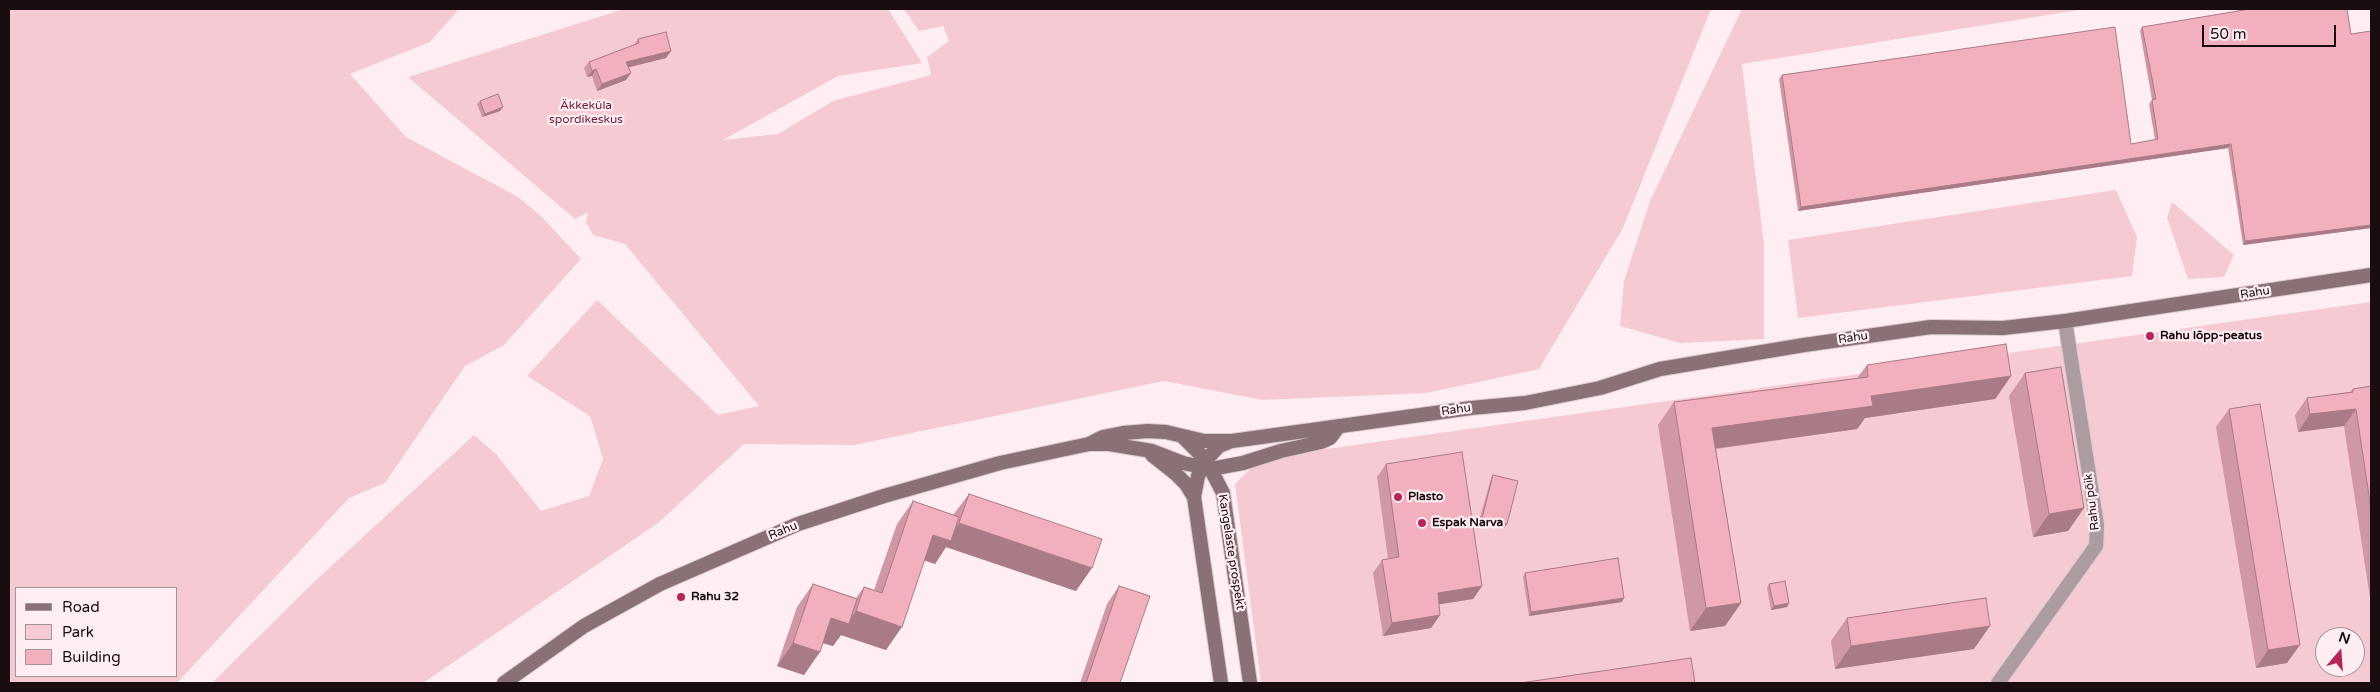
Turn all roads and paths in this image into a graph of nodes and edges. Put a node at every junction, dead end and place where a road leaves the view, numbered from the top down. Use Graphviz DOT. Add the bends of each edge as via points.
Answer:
graph roads {
  1 [pos="2371,275"];
  2 [pos="2066,321"];
  3 [pos="1339,426"];
  4 [pos="1181,436"];
  5 [pos="1232,441"];
  6 [pos="1089,444"];
  7 [pos="1137,449"];
  8 [pos="1243,463"];
  9 [pos="1206,466"];
  10 [pos="1223,492"];
  11 [pos="1194,498"];
  12 [pos="504,683"];
  13 [pos="1221,683"];
  14 [pos="1250,683"];
  15 [pos="1998,683"];
  1 -- 2 [label="main road, Rahu"];
  2 -- 3 [label="main road, Rahu" via="2004,328 1888,332 1690,363 1600,388 1525,403"];
  2 -- 15 [label="street, Rahu põik" via="2097,525 2096,546"];
  3 -- 5 [label="main road, Rahu"];
  3 -- 8 [label="main road, Rahu" via="1330,438 1321,442"];
  4 -- 5 [label="main road, Rahu" via="1204,441"];
  4 -- 6 [label="main road, Rahu" via="1166,432 1123,433"];
  4 -- 9 [label="main road, Kangelaste prospekt"];
  5 -- 9 [label="main road" via="1219,446"];
  6 -- 7 [label="main road, Rahu"];
  6 -- 12 [label="main road, Rahu" via="1044,452 940,479 798,524 660,584 584,626"];
  7 -- 9 [label="main road, Rahu" via="1164,454 1183,464"];
  7 -- 11 [label="main road" via="1170,469 1186,484"];
  8 -- 9 [label="main road, Rahu"];
  8 -- 10 [label="main road" via="1229,477"];
  9 -- 10 [label="main road, Kangelaste prospekt"];
  9 -- 11 [label="main road" via="1195,485"];
  10 -- 14 [label="main road, Kangelaste prospekt"];
  11 -- 13 [label="main road"];
}
